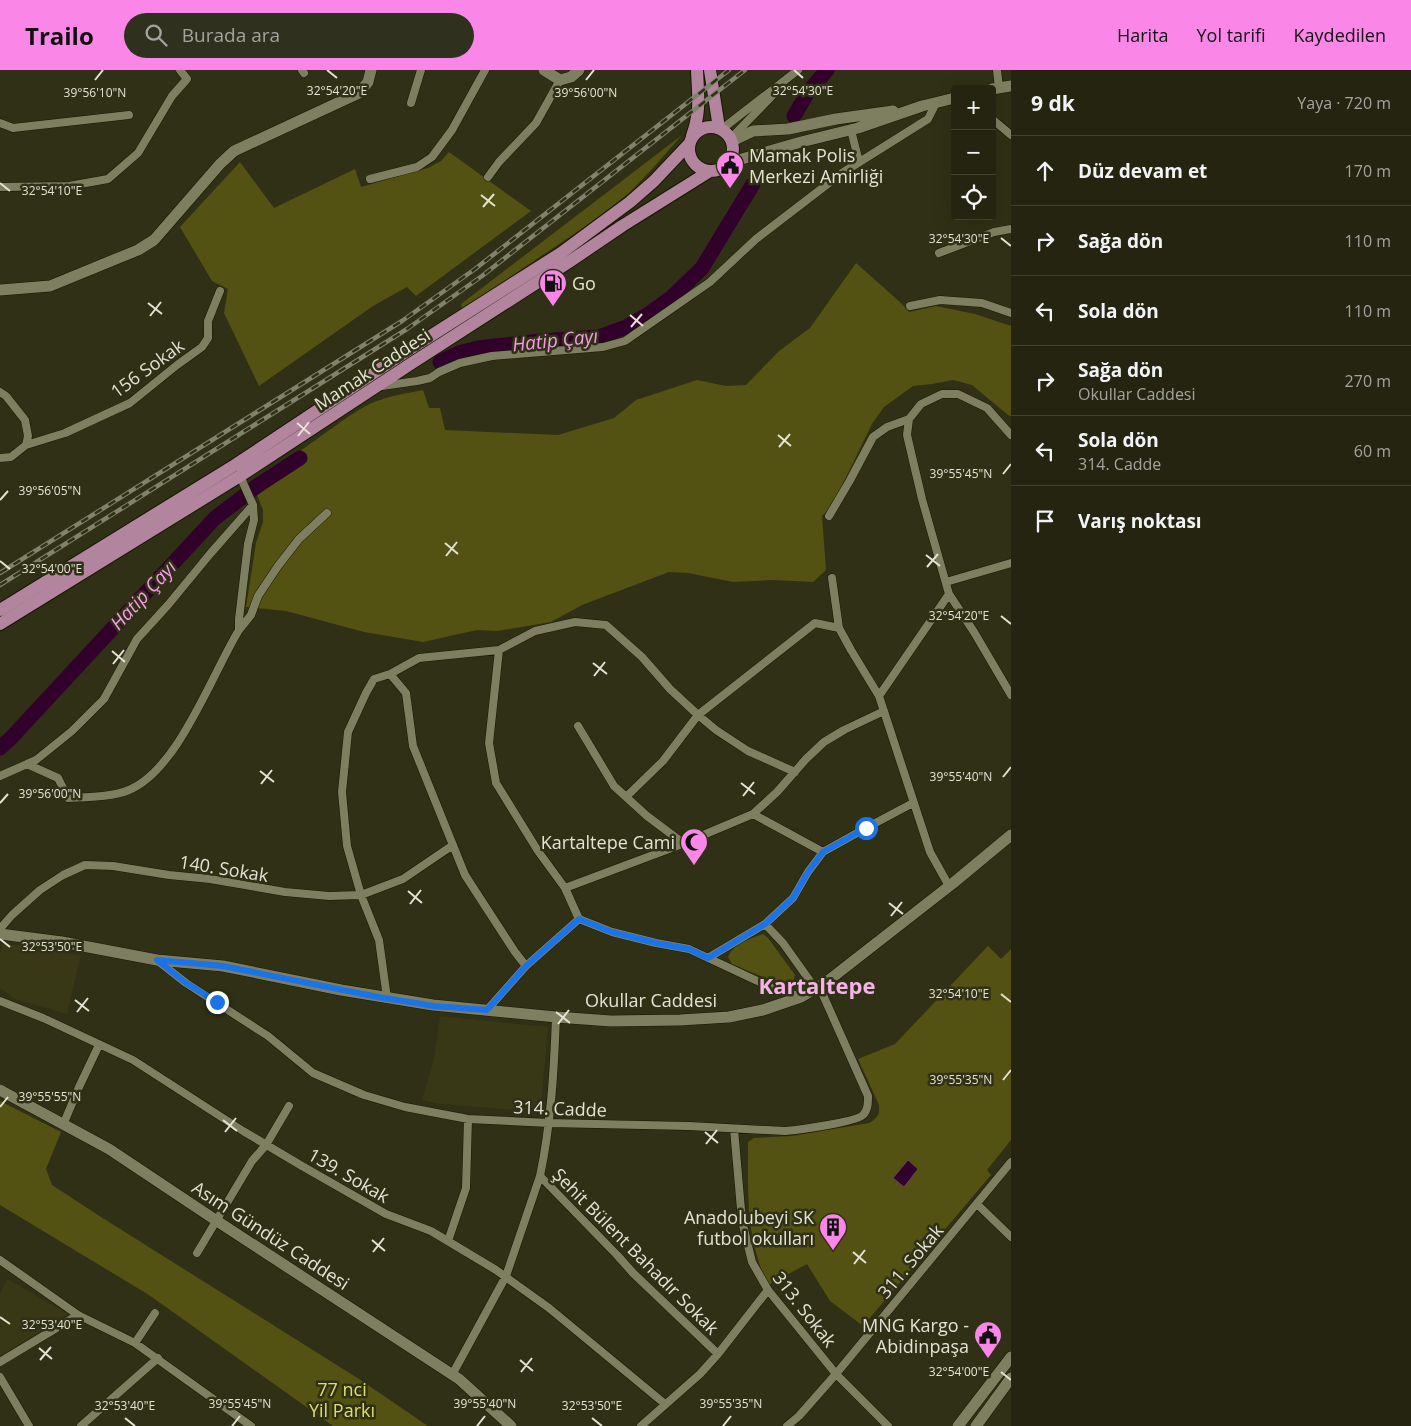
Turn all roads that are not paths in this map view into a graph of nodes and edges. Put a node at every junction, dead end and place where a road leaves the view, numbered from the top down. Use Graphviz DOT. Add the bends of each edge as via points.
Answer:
graph roads {
  1 [pos="180,70"];
  2 [pos="371,70"];
  3 [pos="421,70"];
  4 [pos="485,70"];
  5 [pos="544,70"];
  6 [pos="580,70"];
  7 [pos="697,70"];
  8 [pos="710,70"];
  9 [pos="997,70"];
  10 [pos="795,72"];
  11 [pos="560,80"];
  12 [pos="1011,86"];
  13 [pos="996,89"];
  14 [pos="951,99"];
  15 [pos="411,103"];
  16 [pos="936,103"];
  17 [pos="922,106"];
  18 [pos="129,115"];
  19 [pos="0,123"];
  20 [pos="996,123"];
  21 [pos="851,130"];
  22 [pos="726,134"];
  23 [pos="1011,136"];
  24 [pos="690,141"];
  25 [pos="859,162"];
  26 [pos="728,163"];
  27 [pos="710,171"];
  28 [pos="488,177"];
  29 [pos="370,179"];
  30 [pos="0,187"];
  31 [pos="1011,229"];
  32 [pos="939,253"];
  33 [pos="0,290"];
  34 [pos="220,291"];
  35 [pos="910,306"];
  36 [pos="1011,313"];
  37 [pos="377,387"];
  38 [pos="0,392"];
  39 [pos="909,419"];
  40 [pos="1011,435"];
  41 [pos="26,445"];
  42 [pos="0,458"];
  43 [pos="240,476"];
  44 [pos="252,502"];
  45 [pos="327,513"];
  46 [pos="829,516"];
  47 [pos="1011,562"];
  48 [pos="832,578"];
  49 [pos="946,582"];
  50 [pos="949,594"];
  51 [pos="0,610"];
  52 [pos="0,624"];
  53 [pos="839,628"];
  54 [pos="239,630"];
  55 [pos="498,650"];
  56 [pos="390,674"];
  57 [pos="1011,695"];
  58 [pos="879,696"];
  59 [pos="884,711"];
  60 [pos="698,715"];
  61 [pos="578,726"];
  62 [pos="27,764"];
  63 [pos="795,772"];
  64 [pos="0,776"];
  65 [pos="626,797"];
  66 [pos="913,804"];
  67 [pos="753,814"];
  68 [pos="1011,835"];
  69 [pos="683,843"];
  70 [pos="453,845"];
  71 [pos="823,852"];
  72 [pos="949,886"];
  73 [pos="565,888"];
  74 [pos="361,896"];
  75 [pos="579,919"];
  76 [pos="765,924"];
  77 [pos="0,929"];
  78 [pos="0,934"];
  79 [pos="708,958"];
  80 [pos="157,960"];
  81 [pos="526,966"];
  82 [pos="817,987"];
  83 [pos="801,997"];
  84 [pos="387,998"];
  85 [pos="0,1000"];
  86 [pos="487,1010"];
  87 [pos="556,1017"];
  88 [pos="99,1045"];
  89 [pos="0,1090"];
  90 [pos="289,1106"];
  91 [pos="468,1119"];
  92 [pos="549,1124"];
  93 [pos="63,1125"];
  94 [pos="734,1129"];
  95 [pos="266,1145"];
  96 [pos="1011,1162"];
  97 [pos="540,1176"];
  98 [pos="976,1204"];
  99 [pos="217,1221"];
  100 [pos="1011,1237"];
  101 [pos="448,1241"];
  102 [pos="197,1253"];
  103 [pos="0,1260"];
  104 [pos="506,1276"];
  105 [pos="768,1290"];
  106 [pos="156,1313"];
  107 [pos="78,1315"];
  108 [pos="134,1343"];
  109 [pos="718,1354"];
  110 [pos="1011,1357"];
  111 [pos="158,1358"];
  112 [pos="0,1362"];
  113 [pos="452,1374"];
  114 [pos="836,1374"];
  115 [pos="0,1377"];
  116 [pos="1011,1378"];
  117 [pos="665,1404"];
  118 [pos="88,1420"];
  119 [pos="29,1426"];
  120 [pos="81,1426"];
  121 [pos="95,1426"];
  122 [pos="252,1426"];
  123 [pos="511,1426"];
  124 [pos="641,1426"];
  125 [pos="787,1426"];
  126 [pos="888,1426"];
  127 [pos="958,1426"];
  128 [pos="976,1426"];
  1 -- 30 [label="street" via="187,79 172,96 138,153 108,179 69,186"];
  2 -- 33 [label="street" via="368,82 359,93 234,151 154,240 138,250 50,286"];
  3 -- 15 [label="street"];
  4 -- 29 [label="street" via="452,130 432,157 417,167"];
  5 -- 11 [label="street"];
  6 -- 11 [label="street"];
  7 -- 24 [label="main road, Mamak Caddesi" via="699,111"];
  8 -- 22 [label="main road"];
  9 -- 13 [label="street"];
  10 -- 22 [label="street"];
  10 -- 22 [label="street"];
  11 -- 28 [label="street" via="536,123"];
  12 -- 13 [label="street"];
  14 -- 16 [label="street"];
  16 -- 17 [label="street"];
  16 -- 25 [label="street" via="928,119"];
  17 -- 21 [label="street"];
  17 -- 22 [label="street" via="788,129"];
  18 -- 19 [label="street" via="14,128"];
  20 -- 23 [label="street"];
  21 -- 25 [label="street"];
  21 -- 26 [label="street"];
  22 -- 24 [label="main road" via="707,126 696,132"];
  22 -- 26 [label="main road" via="733,151"];
  24 -- 27 [label="main road" via="688,151 694,163"];
  24 -- 51 [label="main road, Mamak Caddesi" via="630,202 561,253 234,465"];
  25 -- 37 [label="street" via="756,239 710,282 625,341 603,347 492,356 460,363 430,378"];
  26 -- 27 [label="main road"];
  27 -- 37 [label="main road, Mamak Caddesi"];
  31 -- 32 [label="street" via="994,232"];
  34 -- 41 [label="street, 156 Sokak" via="208,321 208,338 202,347 130,403 65,433"];
  35 -- 36 [label="street" via="940,300 982,303"];
  37 -- 43 [label="main road, Mamak Caddesi"];
  38 -- 41 [label="street" via="25,420"];
  39 -- 40 [label="street" via="921,404 942,394 958,394 988,408"];
  39 -- 46 [label="street" via="887,427 874,437"];
  39 -- 49 [label="street" via="907,435"];
  41 -- 42 [label="street, 156 Sokak" via="11,457"];
  43 -- 44 [label="street"];
  43 -- 52 [label="main road, Mamak Caddesi"];
  44 -- 54 [label="street" via="254,520 248,544"];
  44 -- 62 [label="street" via="137,639 104,699 72,731"];
  45 -- 54 [label="street" via="299,539 278,566"];
  47 -- 49 [label="street"];
  48 -- 53 [label="street"];
  49 -- 50 [label="street"];
  50 -- 57 [label="street"];
  50 -- 58 [label="street"];
  53 -- 58 [label="street"];
  53 -- 60 [label="street" via="815,623"];
  54 -- 62 [label="street" via="187,727 162,766 145,780 117,797 68,798 58,778"];
  55 -- 56 [label="street" via="419,658"];
  55 -- 60 [label="street" via="535,631 575,622 606,625"];
  55 -- 73 [label="street" via="489,744 496,783"];
  56 -- 70 [label="street" via="406,694 413,746"];
  56 -- 74 [label="street" via="374,679 348,732 342,792 348,846"];
  58 -- 59 [label="street"];
  59 -- 63 [label="street" via="824,742"];
  59 -- 66 [label="street"];
  60 -- 63 [label="street" via="748,751"];
  60 -- 65 [label="street" via="663,761"];
  61 -- 65 [label="street" via="614,786"];
  62 -- 64 [label="street"];
  63 -- 67 [label="street"];
  65 -- 69 [label="street"];
  66 -- 71 [label="street"];
  66 -- 72 [label="street" via="930,852"];
  67 -- 69 [label="street"];
  67 -- 71 [label="street"];
  68 -- 72 [label="street, Okullar Caddesi"];
  69 -- 73 [label="street"];
  70 -- 74 [label="street, 140. Sokak" via="403,879"];
  70 -- 81 [label="street" via="466,875"];
  71 -- 76 [label="street" via="793,898"];
  72 -- 82 [label="street, Okullar Caddesi"];
  73 -- 75 [label="street"];
  74 -- 77 [label="street, 140. Sokak" via="285,892 210,878 94,863 63,875 40,890"];
  74 -- 84 [label="street" via="379,940"];
  75 -- 79 [label="street" via="612,932 689,949"];
  75 -- 81 [label="street"];
  76 -- 79 [label="street"];
  76 -- 82 [label="street"];
  78 -- 80 [label="street, Okullar Caddesi"];
  79 -- 83 [label="street" via="770,987"];
  80 -- 84 [label="street, Okullar Caddesi" via="223,966"];
  80 -- 91 [label="street, 314. Cadde" via="186,983 268,1036 313,1073 364,1095"];
  81 -- 86 [label="street"];
  82 -- 83 [label="street, Okullar Caddesi"];
  82 -- 94 [label="street, 314. Cadde" via="868,1096 868,1108 853,1120 801,1130"];
  83 -- 87 [label="street, Okullar Caddesi" via="729,1017 611,1021"];
  84 -- 86 [label="street, Okullar Caddesi"];
  85 -- 88 [label="street, 139. Sokak"];
  86 -- 87 [label="street, Okullar Caddesi"];
  87 -- 92 [label="street, Şehit Bülent Bahadır Sokak"];
  88 -- 93 [label="street"];
  88 -- 95 [label="street, 139. Sokak" via="134,1060"];
  89 -- 93 [label="street, Asım Gündüz Caddesi"];
  90 -- 95 [label="street"];
  91 -- 92 [label="street, 314. Cadde"];
  91 -- 101 [label="street" via="466,1188"];
  92 -- 94 [label="street, 314. Cadde"];
  92 -- 97 [label="street, Şehit Bülent Bahadır Sokak"];
  93 -- 99 [label="street, Asım Gündüz Caddesi" via="109,1149"];
  94 -- 105 [label="street, 313. Sokak" via="742,1221 752,1262"];
  95 -- 99 [label="street" via="252,1161"];
  95 -- 101 [label="street, 139. Sokak" via="386,1214"];
  96 -- 98 [label="street, 311. Sokak"];
  97 -- 104 [label="street"];
  97 -- 109 [label="street, Şehit Bülent Bahadır Sokak" via="633,1273"];
  98 -- 100 [label="street"];
  98 -- 114 [label="street, 311. Sokak"];
  99 -- 102 [label="street"];
  99 -- 113 [label="street, Asım Gündüz Caddesi"];
  101 -- 104 [label="street, 139. Sokak"];
  103 -- 107 [label="street"];
  104 -- 113 [label="street"];
  104 -- 117 [label="street, 139. Sokak"];
  105 -- 109 [label="street"];
  105 -- 114 [label="street, 313. Sokak"];
  106 -- 108 [label="street"];
  107 -- 108 [label="street"];
  107 -- 112 [label="street"];
  108 -- 111 [label="street"];
  109 -- 117 [label="street"];
  110 -- 127 [label="street"];
  111 -- 118 [label="street"];
  111 -- 122 [label="street"];
  113 -- 123 [label="street, Asım Gündüz Caddesi"];
  114 -- 125 [label="street, 311. Sokak"];
  114 -- 126 [label="street, 313. Sokak"];
  115 -- 119 [label="street"];
  116 -- 128 [label="street"];
  117 -- 124 [label="street"];
  118 -- 120 [label="street"];
  118 -- 121 [label="street"];
}
